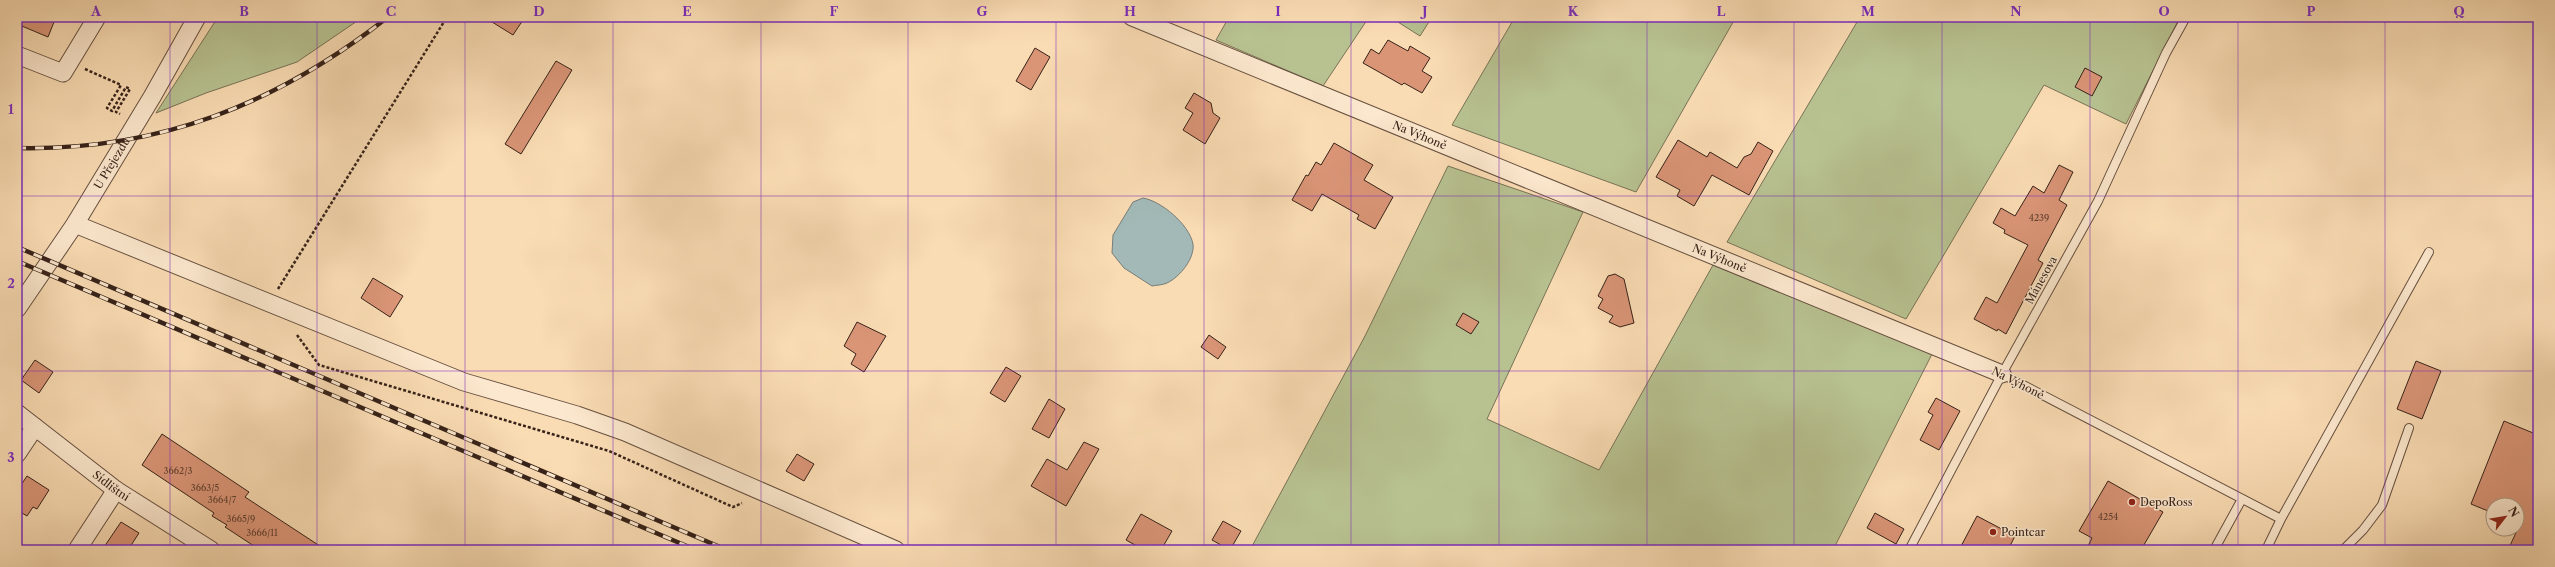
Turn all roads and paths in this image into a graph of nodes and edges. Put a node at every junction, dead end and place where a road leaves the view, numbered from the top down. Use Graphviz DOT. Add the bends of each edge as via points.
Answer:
graph roads {
  1 [pos="97,17"];
  2 [pos="197,17"];
  3 [pos="447,17"];
  4 [pos="1132,17"];
  5 [pos="2186,17"];
  6 [pos="17,55"];
  7 [pos="66,68"];
  8 [pos="125,108"];
  9 [pos="75,224"];
  10 [pos="2429,252"];
  11 [pos="269,304"];
  12 [pos="18,306"];
  13 [pos="287,310"];
  14 [pos="2002,374"];
  15 [pos="17,413"];
  16 [pos="35,427"];
  17 [pos="2409,428"];
  18 [pos="17,454"];
  19 [pos="116,490"];
  20 [pos="764,494"];
  21 [pos="2242,499"];
  22 [pos="2281,519"];
  23 [pos="77,550"];
  24 [pos="211,550"];
  25 [pos="896,550"];
  26 [pos="1909,550"];
  27 [pos="2214,550"];
  28 [pos="2266,550"];
  29 [pos="2343,550"];
  1 -- 7 [label="street"];
  2 -- 9 [label="street, U Přejezdu"];
  3 -- 11 [label="path"];
  4 -- 14 [label="street, Na Výhoně"];
  5 -- 14 [label="lane, Mánesova" via="2166,53 2098,201"];
  6 -- 7 [label="street"];
  7 -- 8 [label="path" via="122,85 107,108 112,111 126,87 130,89 116,112 121,115"];
  9 -- 11 [label="street"];
  9 -- 12 [label="street, U Přejezdu"];
  10 -- 22 [label="lane"];
  11 -- 13 [label="street"];
  13 -- 20 [label="street" via="464,382 625,432"];
  13 -- 20 [label="path" via="295,332 319,365 609,451 733,507"];
  14 -- 21 [label="lane, Na Výhoně"];
  14 -- 26 [label="lane, Mánesova"];
  15 -- 16 [label="street, Sídlištní"];
  16 -- 18 [label="street"];
  16 -- 19 [label="street, Sídlištní"];
  17 -- 29 [label="lane" via="2382,505 2363,530"];
  19 -- 23 [label="street"];
  19 -- 24 [label="street, Sídlištní"];
  20 -- 25 [label="street"];
  21 -- 22 [label="lane, Na Výhoně"];
  21 -- 27 [label="lane"];
  22 -- 28 [label="lane"];
}
